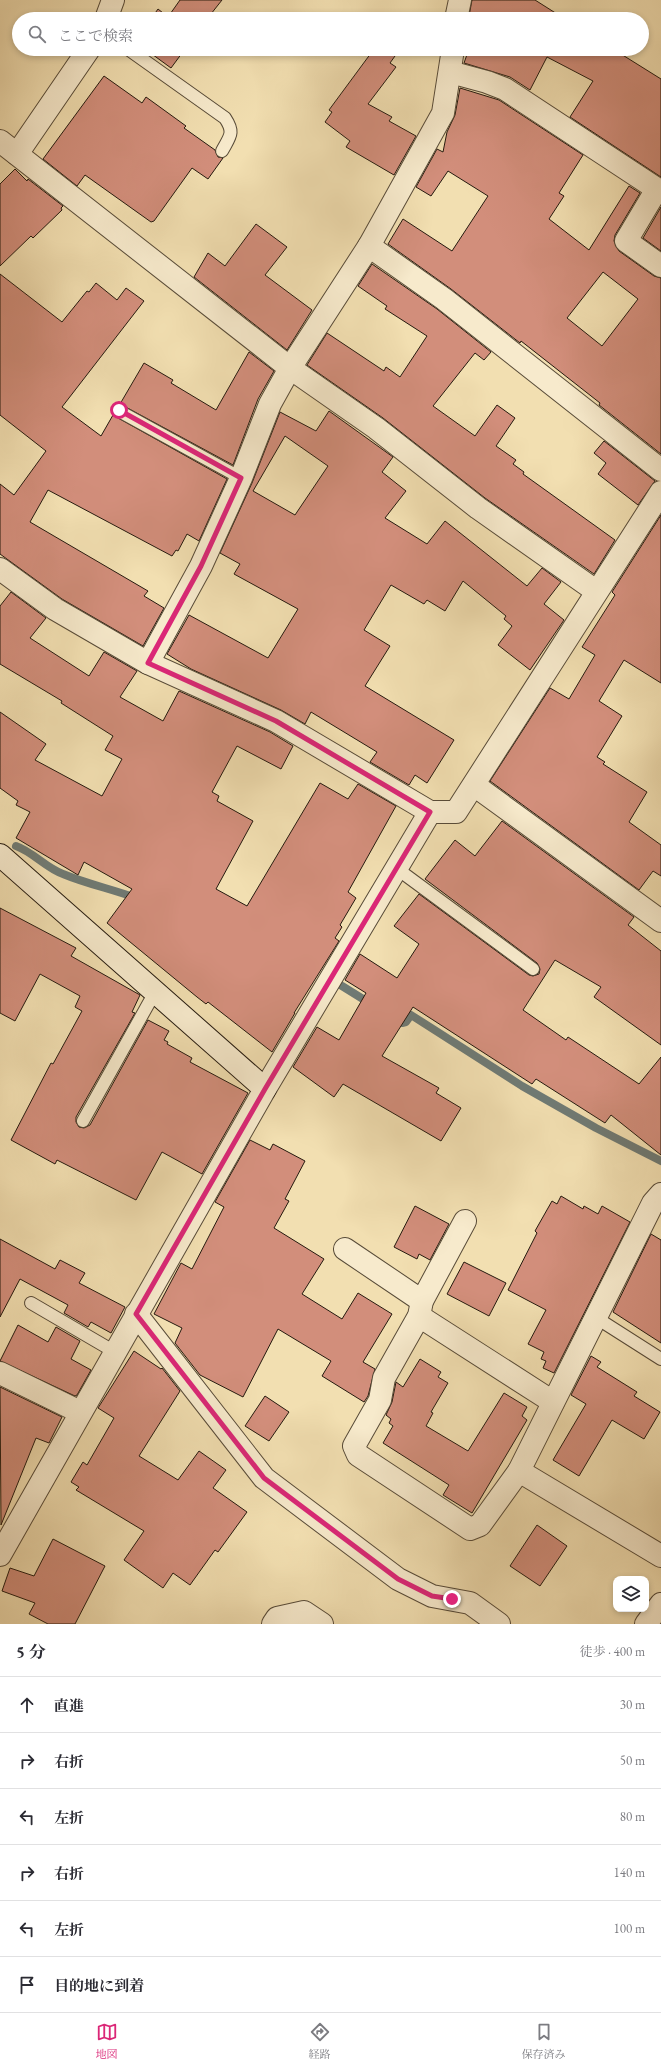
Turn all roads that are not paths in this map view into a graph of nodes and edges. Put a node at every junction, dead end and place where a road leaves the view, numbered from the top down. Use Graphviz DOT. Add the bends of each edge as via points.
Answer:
graph roads {
  1 [pos="113,0"];
  2 [pos="460,0"];
  3 [pos="109,12"];
  4 [pos="457,12"];
  5 [pos="83,56"];
  6 [pos="138,56"];
  7 [pos="452,56"];
  8 [pos="450,72"];
  9 [pos="8,148"];
  10 [pos="222,151"];
  11 [pos="369,246"];
  12 [pos="661,266"];
  13 [pos="290,368"];
  14 [pos="119,410"];
  15 [pos="661,470"];
  16 [pos="241,478"];
  17 [pos="661,492"];
  18 [pos="0,569"];
  19 [pos="596,591"];
  20 [pos="148,663"];
  21 [pos="474,785"];
  22 [pos="430,812"];
  23 [pos="0,855"];
  24 [pos="396,868"];
  25 [pos="661,921"];
  26 [pos="533,969"];
  27 [pos="155,992"];
  28 [pos="265,1089"];
  29 [pos="83,1121"];
  30 [pos="661,1194"];
  31 [pos="465,1221"];
  32 [pos="345,1249"];
  33 [pos="31,1303"];
  34 [pos="420,1309"];
  35 [pos="136,1314"];
  36 [pos="596,1317"];
  37 [pos="115,1352"];
  38 [pos="661,1359"];
  39 [pos="0,1373"];
  40 [pos="553,1402"];
  41 [pos="80,1412"];
  42 [pos="519,1471"];
  43 [pos="3,1545"];
  44 [pos="661,1556"];
  45 [pos="661,1604"];
  46 [pos="273,1624"];
  47 [pos="322,1624"];
  48 [pos="499,1624"];
  49 [pos="646,1624"];
  1 -- 3 [label="street"];
  2 -- 4 [label="street"];
  5 -- 9 [label="street"];
  6 -- 10 [label="lane" via="226,118 231,126 231,134"];
  7 -- 8 [label="street"];
  8 -- 11 [label="street" via="444,113"];
  8 -- 12 [label="street" via="505,89 657,189 626,241"];
  9 -- 13 [label="street"];
  11 -- 13 [label="street"];
  11 -- 15 [label="street" via="444,299"];
  13 -- 16 [label="street" via="270,404"];
  13 -- 19 [label="street" via="376,428 478,508"];
  14 -- 16 [label="lane"];
  16 -- 20 [label="street" via="201,566"];
  17 -- 19 [label="street"];
  18 -- 20 [label="street" via="55,609"];
  19 -- 21 [label="street"];
  20 -- 22 [label="street" via="276,721"];
  21 -- 22 [label="street" via="456,812"];
  21 -- 25 [label="street"];
  22 -- 24 [label="street"];
  23 -- 27 [label="street"];
  24 -- 26 [label="lane"];
  24 -- 28 [label="street"];
  27 -- 28 [label="street"];
  27 -- 29 [label="lane"];
  28 -- 35 [label="street"];
  30 -- 36 [label="street" via="653,1203"];
  31 -- 34 [label="street"];
  32 -- 34 [label="street"];
  33 -- 37 [label="lane"];
  34 -- 40 [label="street"];
  34 -- 42 [label="street" via="384,1378 380,1400 354,1446 358,1455 470,1528 480,1525"];
  35 -- 37 [label="street"];
  35 -- 48 [label="street" via="264,1478 398,1579 432,1596 470,1603"];
  36 -- 38 [label="lane"];
  36 -- 40 [label="street"];
  37 -- 41 [label="street"];
  39 -- 41 [label="street"];
  40 -- 42 [label="street"];
  41 -- 43 [label="street"];
  42 -- 44 [label="street"];
  45 -- 49 [label="street"];
  46 -- 47 [label="street" via="277,1618 304,1612"];
}
